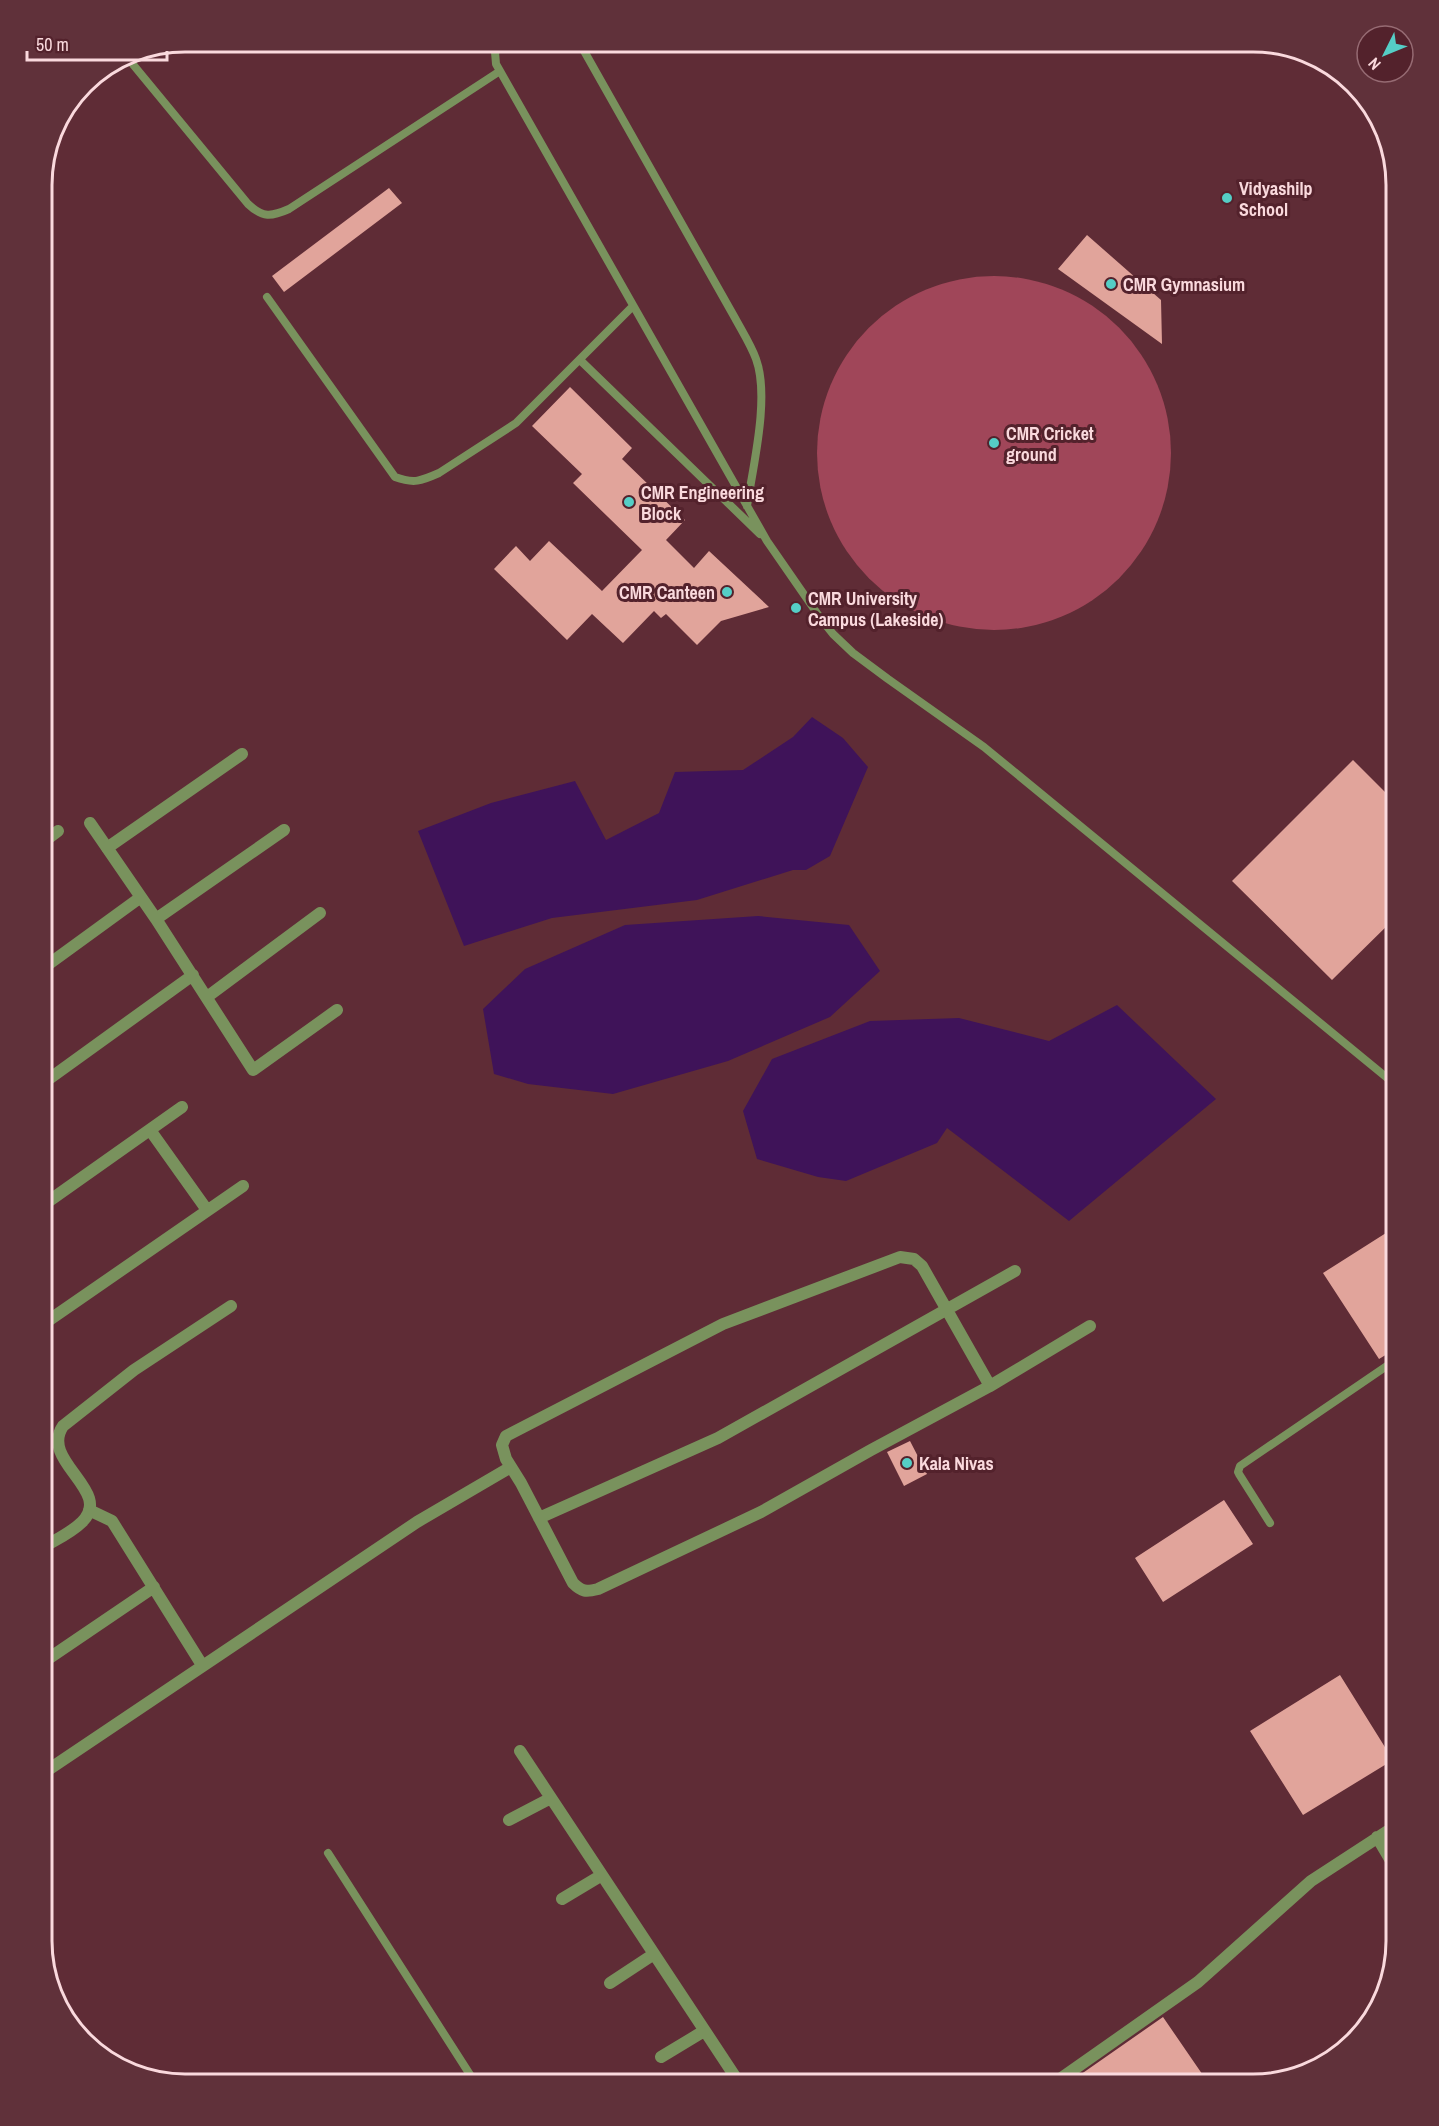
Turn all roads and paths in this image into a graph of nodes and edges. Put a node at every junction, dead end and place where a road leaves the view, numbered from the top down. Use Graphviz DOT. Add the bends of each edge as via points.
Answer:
graph roads {
  1 [pos="495,53"];
  2 [pos="585,53"];
  3 [pos="133,64"];
  4 [pos="500,71"];
  5 [pos="267,297"];
  6 [pos="633,306"];
  7 [pos="580,360"];
  8 [pos="747,507"];
  9 [pos="767,541"];
  10 [pos="242,754"];
  11 [pos="90,823"];
  12 [pos="284,830"];
  13 [pos="58,831"];
  14 [pos="53,835"];
  15 [pos="107,848"];
  16 [pos="141,897"];
  17 [pos="320,913"];
  18 [pos="156,919"];
  19 [pos="53,961"];
  20 [pos="193,975"];
  21 [pos="207,997"];
  22 [pos="337,1010"];
  23 [pos="52,1076"];
  24 [pos="1387,1078"];
  25 [pos="182,1107"];
  26 [pos="150,1130"];
  27 [pos="243,1186"];
  28 [pos="52,1199"];
  29 [pos="207,1210"];
  30 [pos="1015,1271"];
  31 [pos="231,1306"];
  32 [pos="947,1311"];
  33 [pos="52,1318"];
  34 [pos="1090,1326"];
  35 [pos="1387,1366"];
  36 [pos="990,1386"];
  37 [pos="511,1467"];
  38 [pos="89,1510"];
  39 [pos="539,1518"];
  40 [pos="1270,1523"];
  41 [pos="52,1541"];
  42 [pos="153,1587"];
  43 [pos="52,1656"];
  44 [pos="202,1665"];
  45 [pos="520,1751"];
  46 [pos="52,1767"];
  47 [pos="551,1798"];
  48 [pos="509,1820"];
  49 [pos="1387,1832"];
  50 [pos="1377,1838"];
  51 [pos="328,1853"];
  52 [pos="1387,1854"];
  53 [pos="602,1875"];
  54 [pos="562,1899"];
  55 [pos="654,1954"];
  56 [pos="610,1983"];
  57 [pos="704,2031"];
  58 [pos="661,2057"];
  59 [pos="469,2073"];
  60 [pos="733,2074"];
  61 [pos="1067,2074"];
  1 -- 4 [label="lane"];
  2 -- 8 [label="lane" via="757,360 760,423"];
  3 -- 4 [label="lane" via="248,204 266,215 289,209"];
  4 -- 6 [label="lane"];
  5 -- 7 [label="lane" via="396,477 410,482 439,473 516,423"];
  6 -- 7 [label="lane"];
  6 -- 8 [label="lane"];
  7 -- 9 [label="lane"];
  8 -- 9 [label="lane"];
  9 -- 24 [label="lane" via="821,620 853,652 984,747"];
  10 -- 15 [label="street"];
  11 -- 15 [label="street"];
  12 -- 18 [label="street"];
  13 -- 14 [label="street"];
  15 -- 16 [label="street"];
  16 -- 18 [label="street"];
  16 -- 19 [label="street"];
  17 -- 21 [label="street"];
  18 -- 20 [label="street"];
  20 -- 21 [label="street"];
  20 -- 23 [label="street"];
  21 -- 22 [label="street" via="253,1070"];
  25 -- 26 [label="street"];
  26 -- 28 [label="street"];
  26 -- 29 [label="street"];
  27 -- 29 [label="street"];
  29 -- 33 [label="street"];
  30 -- 32 [label="street"];
  31 -- 38 [label="street" via="134,1370 58,1433 56,1442 90,1500"];
  32 -- 36 [label="street"];
  32 -- 37 [label="street" via="922,1266 900,1257 723,1324 506,1436 501,1445"];
  32 -- 39 [label="street" via="718,1438"];
  34 -- 36 [label="street"];
  35 -- 40 [label="lane" via="1238,1469"];
  36 -- 39 [label="street" via="761,1512 598,1589 580,1591 573,1583"];
  37 -- 39 [label="street"];
  37 -- 44 [label="street" via="417,1522"];
  38 -- 41 [label="street" via="82,1522"];
  38 -- 42 [label="street" via="112,1521"];
  42 -- 43 [label="street"];
  42 -- 44 [label="street"];
  44 -- 46 [label="street"];
  45 -- 47 [label="street"];
  47 -- 48 [label="street"];
  47 -- 53 [label="street"];
  49 -- 50 [label="street"];
  50 -- 52 [label="street"];
  50 -- 61 [label="street" via="1311,1881 1198,1982"];
  51 -- 59 [label="lane"];
  53 -- 54 [label="street"];
  53 -- 55 [label="street"];
  55 -- 56 [label="street"];
  55 -- 57 [label="street"];
  57 -- 58 [label="street"];
  57 -- 60 [label="street"];
}
